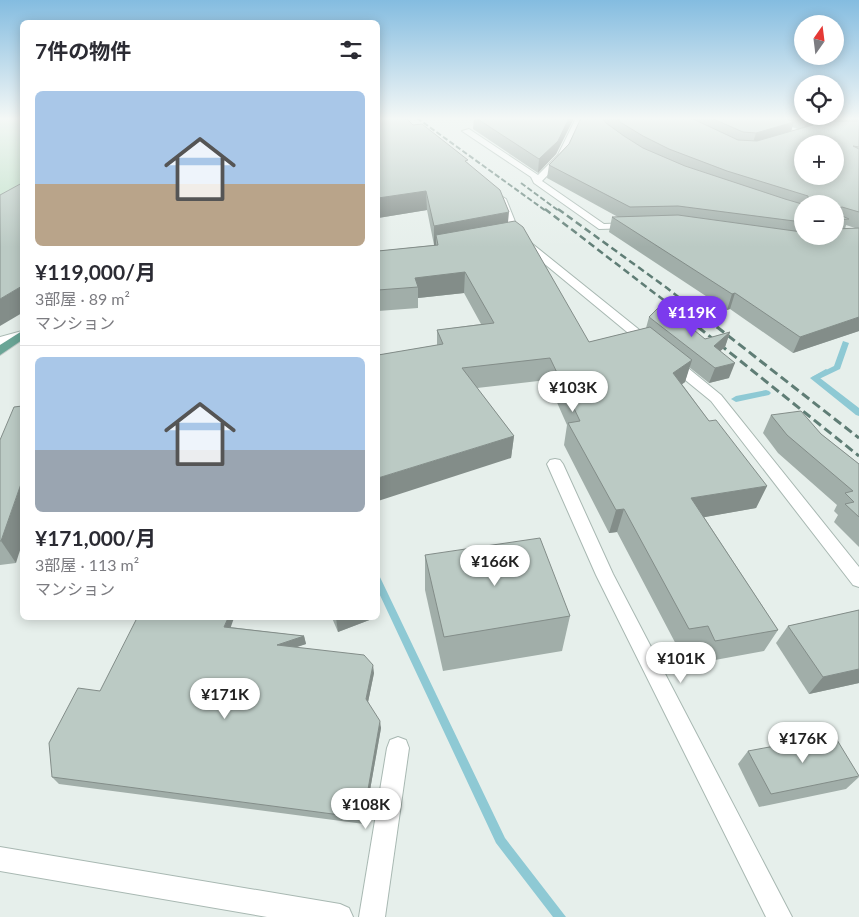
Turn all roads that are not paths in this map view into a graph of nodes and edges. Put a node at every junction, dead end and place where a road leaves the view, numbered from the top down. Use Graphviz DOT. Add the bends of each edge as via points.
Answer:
graph roads {
  1 [pos="512,161"];
  2 [pos="557,161"];
  3 [pos="537,181"];
  4 [pos="494,194"];
  5 [pos="638,226"];
  6 [pos="20,336"];
  7 [pos="20,337"];
  8 [pos="0,341"];
  9 [pos="0,352"];
  10 [pos="555,464"];
  11 [pos="859,580"];
  12 [pos="398,748"];
  13 [pos="0,859"];
  14 [pos="340,917"];
  15 [pos="372,917"];
  16 [pos="779,917"];
  1 -- 3 [label="street" via="535,176"];
  2 -- 3 [label="street"];
  3 -- 5 [label="street" via="602,227"];
  4 -- 11 [label="street" via="502,200 511,236 716,398"];
  6 -- 8 [label="street"];
  7 -- 9 [label="main road"];
  10 -- 16 [label="street" via="605,575"];
  12 -- 15 [label="street"];
  13 -- 14 [label="street"];
}
